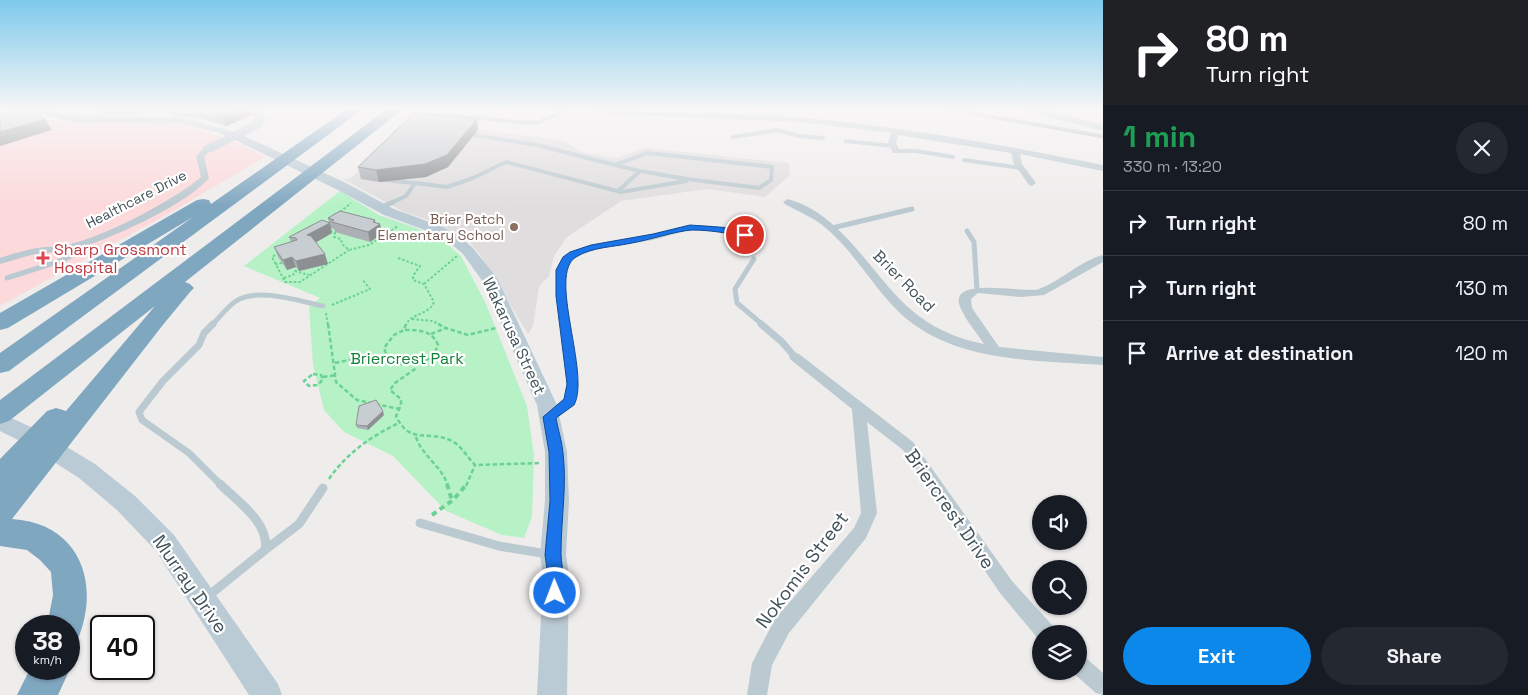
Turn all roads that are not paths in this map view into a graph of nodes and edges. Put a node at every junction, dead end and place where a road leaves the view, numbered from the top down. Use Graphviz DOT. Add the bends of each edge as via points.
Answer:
graph roads {
  1 [pos="225,141"];
  2 [pos="248,141"];
  3 [pos="310,141"];
  4 [pos="312,141"];
  5 [pos="355,141"];
  6 [pos="513,141"];
  7 [pos="849,141"];
  8 [pos="892,141"];
  9 [pos="958,141"];
  10 [pos="895,149"];
  11 [pos="208,150"];
  12 [pos="1015,151"];
  13 [pos="952,157"];
  14 [pos="964,160"];
  15 [pos="615,165"];
  16 [pos="1021,168"];
  17 [pos="1103,168"];
  18 [pos="640,171"];
  19 [pos="373,178"];
  20 [pos="687,179"];
  21 [pos="334,183"];
  22 [pos="415,183"];
  23 [pos="1032,183"];
  24 [pos="618,191"];
  25 [pos="788,202"];
  26 [pos="912,209"];
  27 [pos="267,210"];
  28 [pos="377,217"];
  29 [pos="832,228"];
  30 [pos="967,231"];
  31 [pos="73,246"];
  32 [pos="748,249"];
  33 [pos="1103,258"];
  34 [pos="754,259"];
  35 [pos="0,261"];
  36 [pos="7,278"];
  37 [pos="977,290"];
  38 [pos="326,307"];
  39 [pos="0,324"];
  40 [pos="995,350"];
  41 [pos="795,357"];
  42 [pos="1103,361"];
  43 [pos="2,364"];
  44 [pos="59,369"];
  45 [pos="78,403"];
  46 [pos="859,409"];
  47 [pos="0,414"];
  48 [pos="549,417"];
  49 [pos="0,421"];
  50 [pos="0,479"];
  51 [pos="323,488"];
  52 [pos="0,511"];
  53 [pos="420,523"];
  54 [pos="0,532"];
  55 [pos="266,550"];
  56 [pos="553,555"];
  57 [pos="202,601"];
  58 [pos="68,615"];
  59 [pos="1039,625"];
  60 [pos="1087,672"];
  61 [pos="45,680"];
  62 [pos="1103,686"];
  63 [pos="37,695"];
  64 [pos="267,695"];
  65 [pos="552,695"];
  66 [pos="758,695"];
  1 -- 11 [label="street, Healthcare Drive"];
  2 -- 21 [label="street"];
  3 -- 39 [label="highway"];
  4 -- 43 [label="highway"];
  5 -- 27 [label="highway"];
  6 -- 15 [label="lane"];
  7 -- 10 [label="lane"];
  8 -- 10 [label="street"];
  9 -- 12 [label="street"];
  10 -- 13 [label="lane"];
  11 -- 31 [label="street, Healthcare Drive" via="200,156 205,178 200,184 114,229"];
  12 -- 16 [label="street"];
  12 -- 17 [label="street"];
  14 -- 16 [label="lane"];
  15 -- 18 [label="lane"];
  15 -- 20 [label="lane" via="647,153 772,167 771,180 759,188"];
  16 -- 23 [label="street"];
  18 -- 20 [label="lane"];
  18 -- 24 [label="lane"];
  19 -- 22 [label="lane"];
  20 -- 24 [label="lane"];
  21 -- 28 [label="street, Wakarusa Street" via="361,197"];
  22 -- 24 [label="lane" via="447,187 506,162"];
  22 -- 28 [label="lane" via="406,196"];
  25 -- 29 [label="street, Brier Road"];
  26 -- 29 [label="lane"];
  27 -- 44 [label="highway"];
  27 -- 45 [label="highway" via="182,288"];
  28 -- 48 [label="street, Wakarusa Street" via="408,219 438,230 468,251 489,278 512,324 547,405"];
  29 -- 40 [label="street, Brier Road" via="916,320 955,340"];
  30 -- 37 [label="lane" via="974,242"];
  31 -- 35 [label="street, Healthcare Drive" via="36,251"];
  31 -- 36 [label="lane" via="71,256 65,259"];
  32 -- 48 [label="lane" via="750,240 745,235 690,228 574,254 561,270 573,384 570,402"];
  33 -- 37 [label="street" via="1040,293"];
  34 -- 41 [label="lane" via="735,289 737,303"];
  37 -- 40 [label="street" via="968,293 966,308"];
  38 -- 55 [label="lane" via="263,294 236,301 204,333 199,345 163,381 139,412 142,420 189,453 261,525 267,540"];
  40 -- 42 [label="street, Brier Road"];
  41 -- 46 [label="street, Briercrest Drive"];
  44 -- 47 [label="highway"];
  45 -- 50 [label="highway"];
  45 -- 52 [label="highway"];
  46 -- 59 [label="street, Briercrest Drive" via="908,446 1006,587"];
  46 -- 66 [label="street, Nokomis Street" via="869,513 860,533 782,626 762,663"];
  48 -- 56 [label="street, Wakarusa Street" via="556,460"];
  49 -- 57 [label="street, Murray Drive" via="87,471 126,503 165,543"];
  51 -- 55 [label="lane" via="305,520"];
  53 -- 56 [label="lane" via="514,551"];
  54 -- 58 [label="highway" via="24,534 46,544 59,556 69,576"];
  55 -- 57 [label="lane"];
  56 -- 65 [label="street, Wakarusa Street" via="556,576"];
  57 -- 64 [label="street, Murray Drive"];
  60 -- 62 [label="street"];
  61 -- 63 [label="highway"];
}
